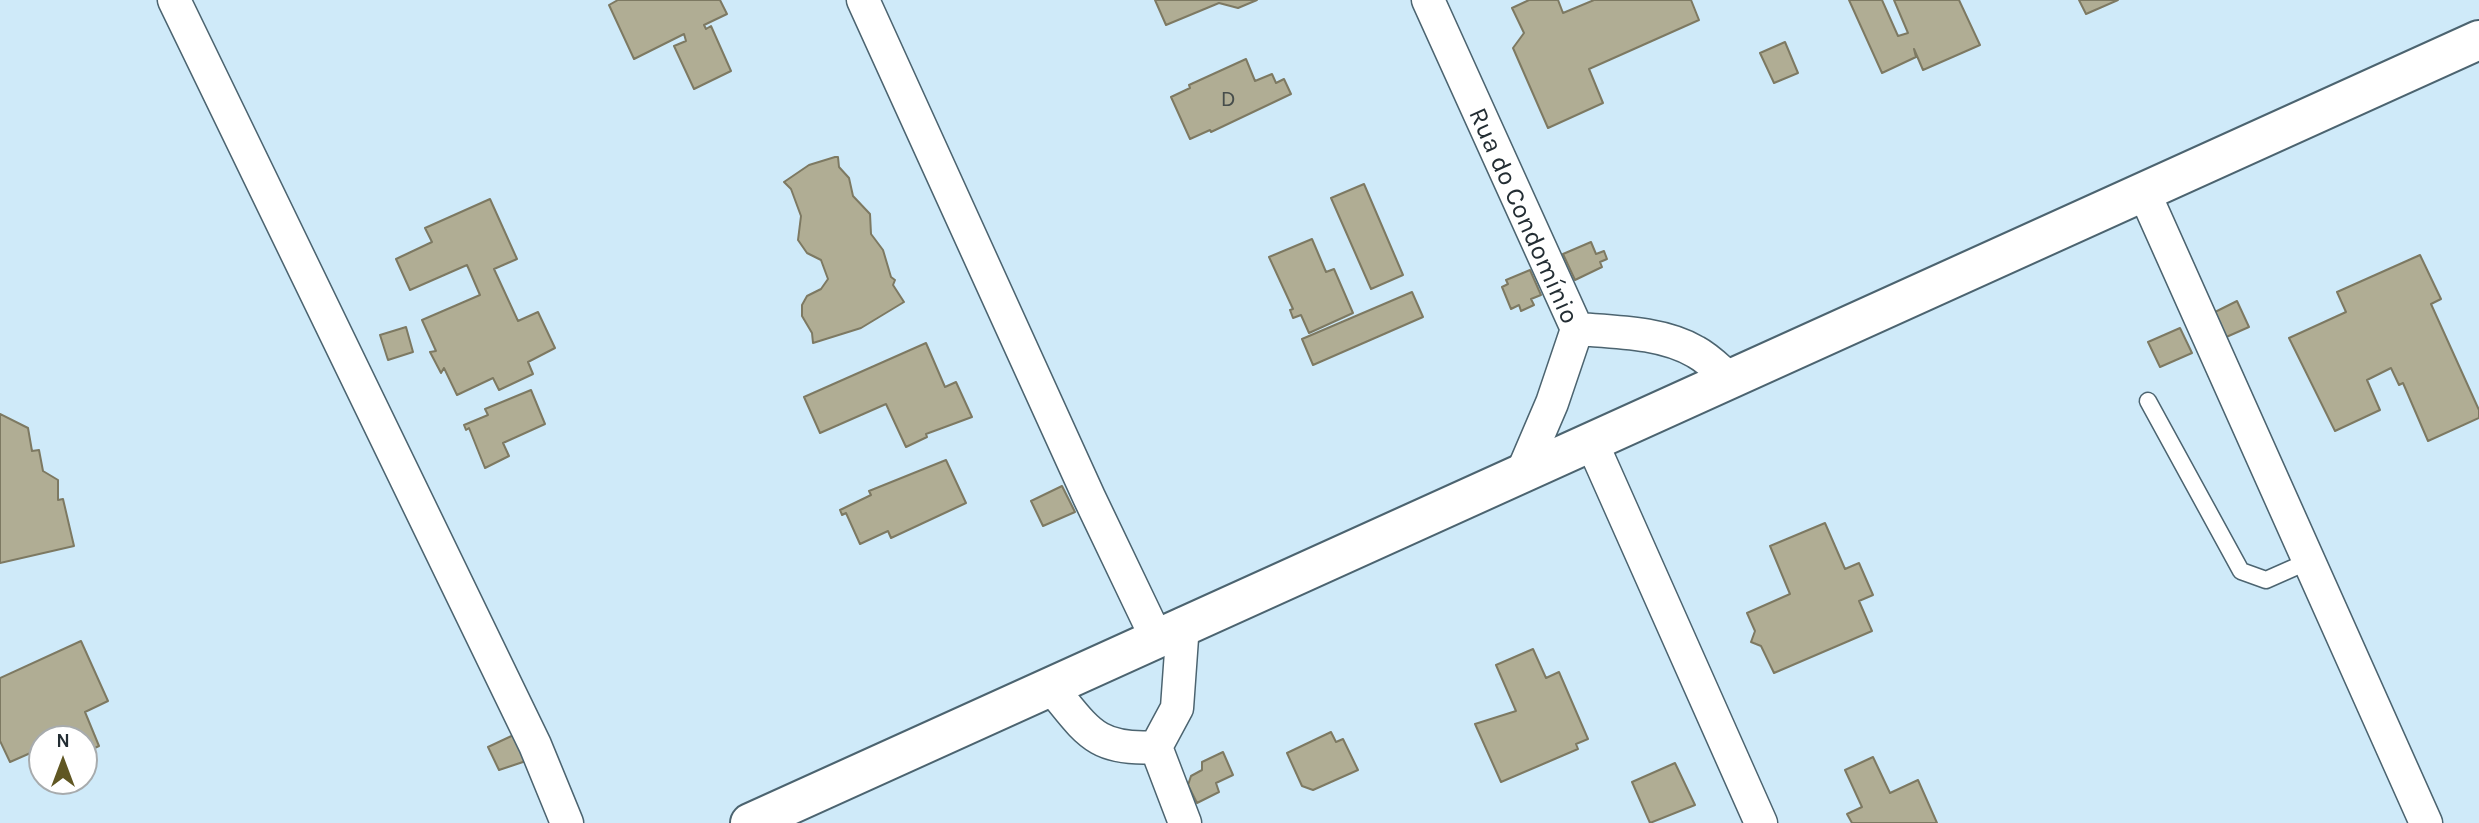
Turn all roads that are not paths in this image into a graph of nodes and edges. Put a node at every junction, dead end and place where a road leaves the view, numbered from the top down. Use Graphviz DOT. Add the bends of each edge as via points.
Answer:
graph roads {
  1 [pos="174,0"];
  2 [pos="863,0"];
  3 [pos="1428,0"];
  4 [pos="2479,40"];
  5 [pos="2143,190"];
  6 [pos="1577,329"];
  7 [pos="1731,380"];
  8 [pos="2148,401"];
  9 [pos="1592,443"];
  10 [pos="1522,473"];
  11 [pos="2309,561"];
  12 [pos="1170,631"];
  13 [pos="1050,686"];
  14 [pos="1156,747"];
  15 [pos="567,823"];
  16 [pos="750,823"];
  17 [pos="1185,823"];
  18 [pos="1761,823"];
  19 [pos="2426,823"];
  1 -- 15 [label="street" via="536,745"];
  2 -- 12 [label="street" via="1089,497"];
  3 -- 6 [label="street, Rua do Condomínio"];
  4 -- 5 [label="street"];
  5 -- 7 [label="street"];
  5 -- 11 [label="street"];
  6 -- 7 [label="street" via="1635,334 1675,344 1696,352"];
  6 -- 10 [label="street, Rua do Condomínio"];
  7 -- 9 [label="street"];
  8 -- 11 [label="lane" via="2241,571 2266,580"];
  9 -- 10 [label="street"];
  9 -- 18 [label="street"];
  10 -- 12 [label="street"];
  11 -- 19 [label="street"];
  12 -- 13 [label="street"];
  12 -- 14 [label="street" via="1177,708"];
  13 -- 14 [label="street" via="1092,734 1107,744"];
  13 -- 16 [label="street"];
  14 -- 17 [label="street"];
}
